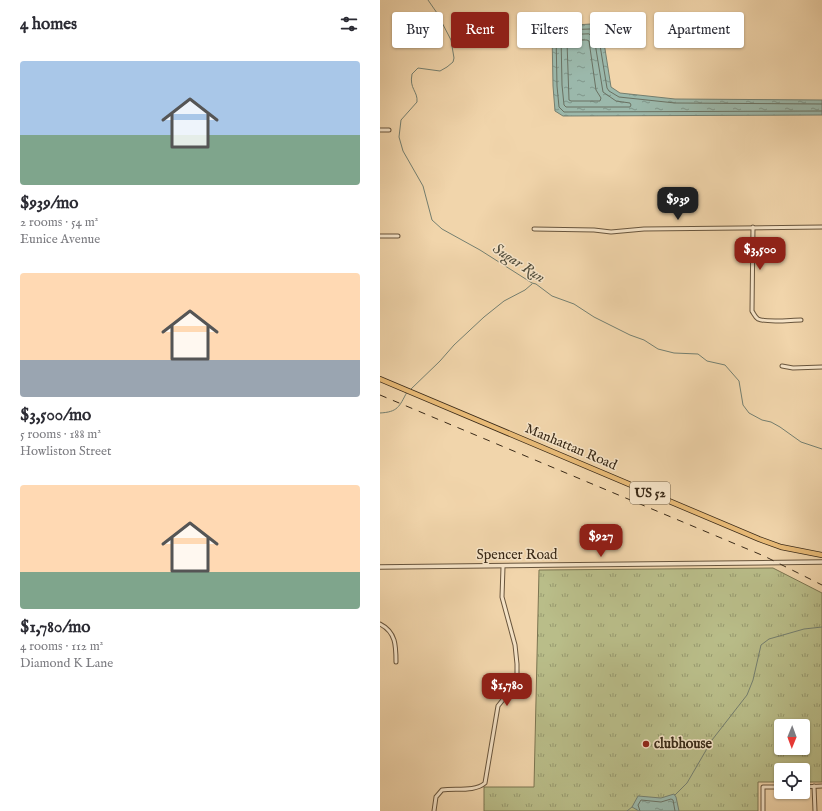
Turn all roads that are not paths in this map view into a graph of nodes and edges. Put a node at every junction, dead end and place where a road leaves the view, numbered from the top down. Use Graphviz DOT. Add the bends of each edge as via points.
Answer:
graph roads {
  1 [pos="380,130"];
  2 [pos="389,130"];
  3 [pos="753,227"];
  4 [pos="822,227"];
  5 [pos="534,229"];
  6 [pos="380,236"];
  7 [pos="398,236"];
  8 [pos="801,320"];
  9 [pos="782,366"];
  10 [pos="822,367"];
  11 [pos="380,379"];
  12 [pos="822,555"];
  13 [pos="822,562"];
  14 [pos="380,567"];
  15 [pos="503,567"];
  16 [pos="380,624"];
  17 [pos="396,662"];
  18 [pos="810,786"];
  19 [pos="814,786"];
  20 [pos="822,786"];
  21 [pos="774,787"];
  22 [pos="434,811"];
  23 [pos="762,811"];
  24 [pos="815,811"];
  1 -- 2 [label="street"];
  3 -- 4 [label="street"];
  3 -- 5 [label="street" via="611,232"];
  3 -- 8 [label="street" via="752,311 756,318 766,321"];
  6 -- 7 [label="street"];
  9 -- 10 [label="street"];
  11 -- 12 [label="main road, Manhattan Road / US 52" via="759,539"];
  13 -- 15 [label="street, Spencer Road"];
  14 -- 15 [label="street, Spencer Road"];
  15 -- 22 [label="street" via="502,597 515,645 516,678 513,687 498,706 485,783 475,789 442,790 436,797"];
  16 -- 17 [label="street" via="387,628 394,638"];
  18 -- 19 [label="street"];
  19 -- 20 [label="street"];
  19 -- 24 [label="street"];
  21 -- 23 [label="street" via="763,787"];
}
